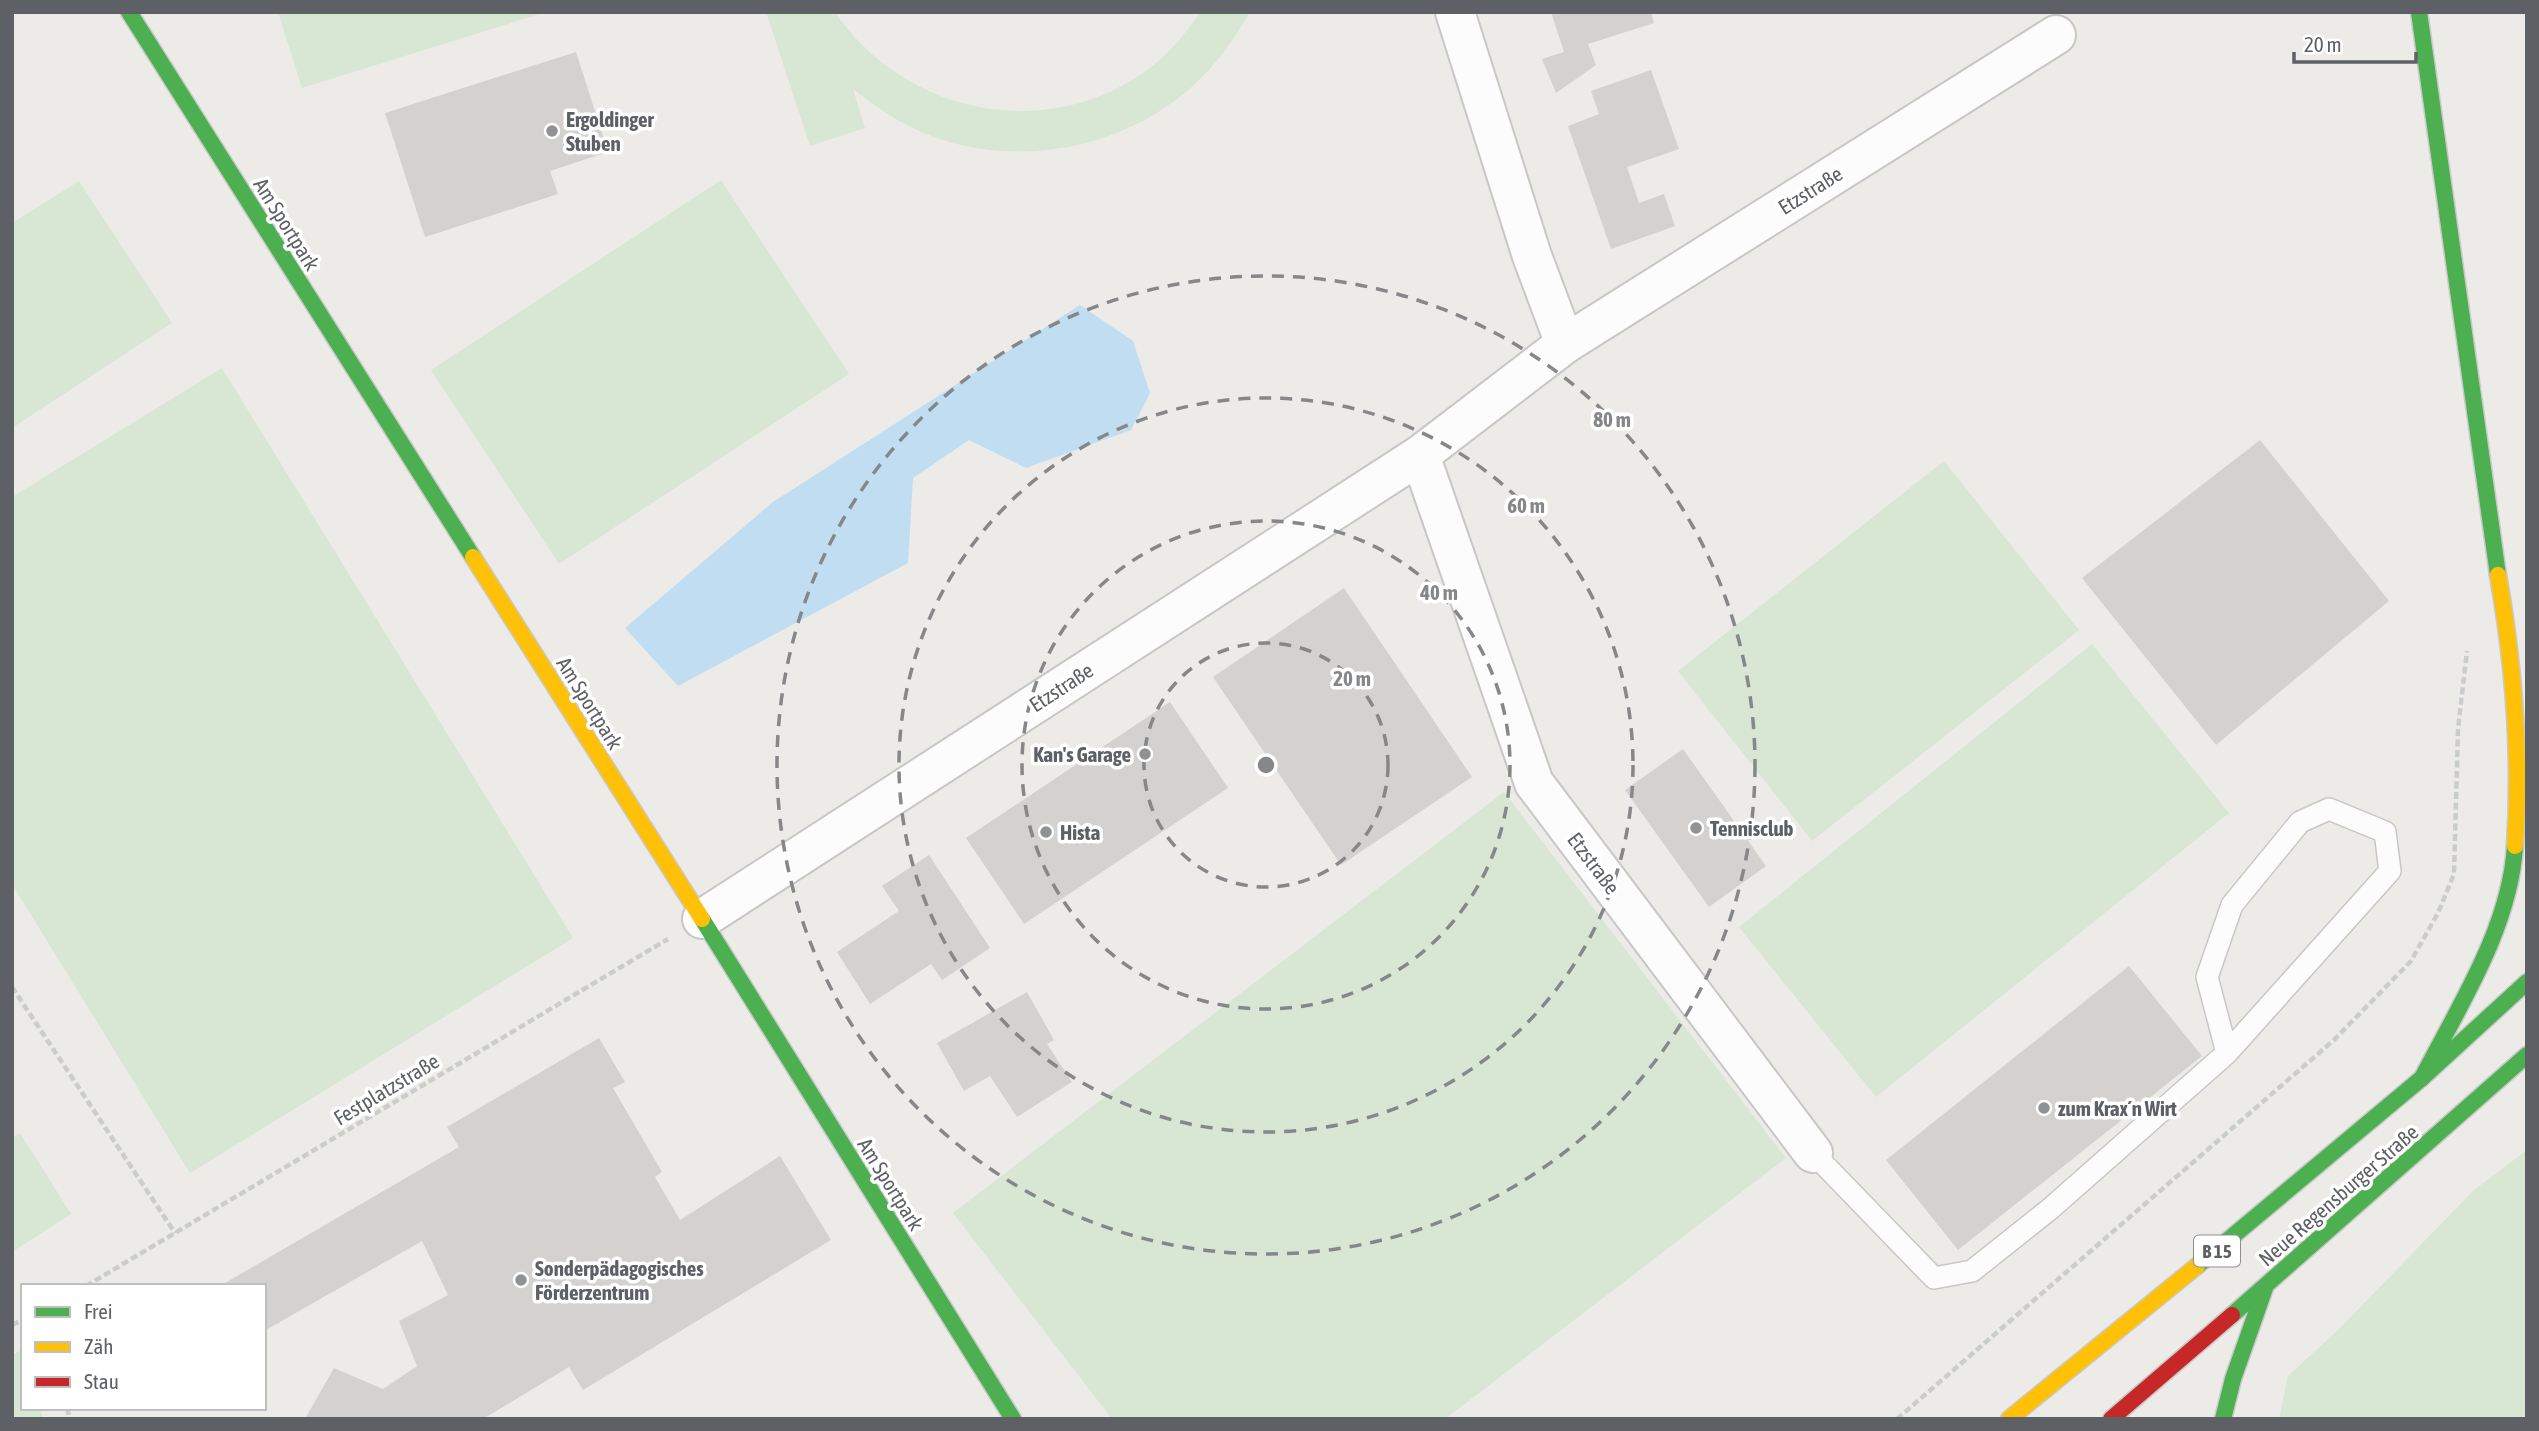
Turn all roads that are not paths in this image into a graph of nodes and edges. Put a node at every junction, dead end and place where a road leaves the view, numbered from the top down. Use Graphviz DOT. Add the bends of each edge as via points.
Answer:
graph roads {
  1 [pos="129,12"];
  2 [pos="1455,12"];
  3 [pos="2419,12"];
  4 [pos="2056,36"];
  5 [pos="1565,344"];
  6 [pos="1420,455"];
  7 [pos="2490,525"];
  8 [pos="2514,566"];
  9 [pos="702,919"];
  10 [pos="2527,982"];
  11 [pos="2227,1053"];
  12 [pos="2527,1055"];
  13 [pos="2421,1078"];
  14 [pos="1813,1153"];
  15 [pos="2266,1286"];
  16 [pos="1013,1419"];
  17 [pos="2009,1419"];
  18 [pos="2110,1419"];
  19 [pos="2223,1419"];
  1 -- 9 [label="main road, Am Sportpark"];
  2 -- 5 [label="street" via="1532,256"];
  3 -- 7 [label="main road"];
  4 -- 5 [label="street, Etzstraße"];
  5 -- 6 [label="street, Etzstraße"];
  6 -- 9 [label="street, Etzstraße"];
  6 -- 14 [label="street, Etzstraße" via="1534,783"];
  7 -- 8 [label="main road"];
  7 -- 13 [label="main road" via="2509,637 2517,727 2514,866 2497,930"];
  9 -- 16 [label="main road, Am Sportpark"];
  10 -- 13 [label="main road, B 15"];
  11 -- 11 [label="lane" via="2390,871 2385,832 2329,809 2300,822 2232,905 2207,977"];
  11 -- 14 [label="lane" via="2050,1209 1972,1270 1934,1278"];
  12 -- 15 [label="main road, Neue Regensburger Straße"];
  13 -- 17 [label="main road, B 15"];
  15 -- 18 [label="main road, Neue Regensburger Straße"];
  15 -- 19 [label="main road"];
}
